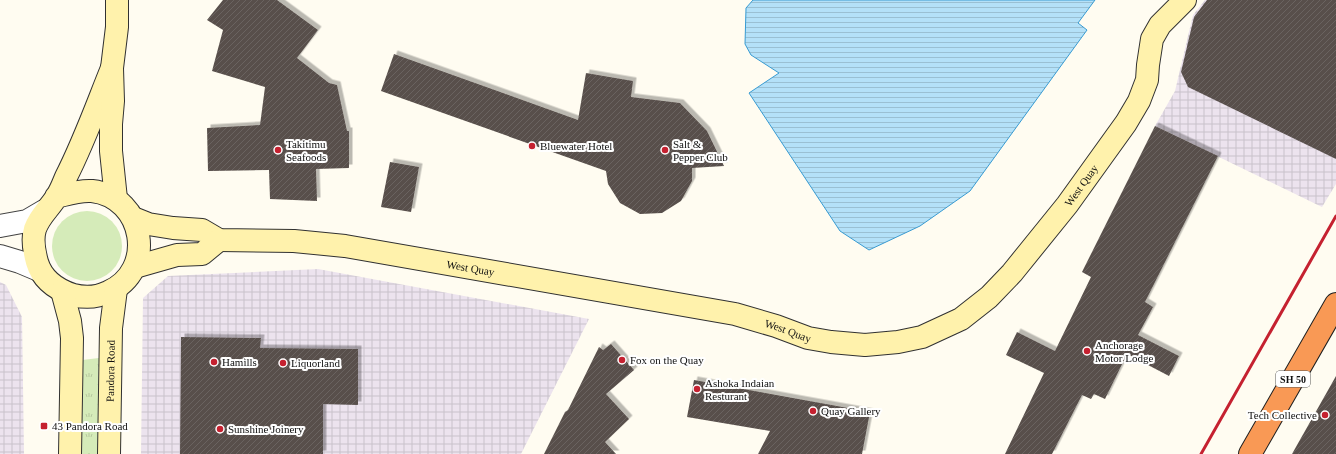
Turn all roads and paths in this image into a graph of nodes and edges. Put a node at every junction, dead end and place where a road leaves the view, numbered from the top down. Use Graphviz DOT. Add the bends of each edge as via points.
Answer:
graph roads {
  1 [pos="117,0"];
  2 [pos="1185,0"];
  3 [pos="112,68"];
  4 [pos="116,199"];
  5 [pos="50,204"];
  6 [pos="133,218"];
  7 [pos="0,226"];
  8 [pos="219,240"];
  9 [pos="0,256"];
  10 [pos="135,267"];
  11 [pos="39,270"];
  12 [pos="116,289"];
  13 [pos="62,292"];
  14 [pos="1336,304"];
  15 [pos="70,454"];
  16 [pos="109,454"];
  17 [pos="1250,454"];
  1 -- 3 [label="street"];
  2 -- 8 [label="street, West Quay" via="1160,25 1152,39 1147,80 1140,101 1067,205 989,297 961,319 922,337 865,345 831,342 808,338 735,314 345,246 294,241"];
  3 -- 4 [label="street" via="111,151"];
  3 -- 5 [label="street" via="76,157"];
  4 -- 5 [label="street" via="92,191 74,192"];
  4 -- 6 [label="street"];
  5 -- 7 [label="street" via="27,221"];
  5 -- 11 [label="street" via="35,230 33,250"];
  6 -- 8 [label="street, West Quay" via="148,224 202,230"];
  6 -- 10 [label="street" via="139,234 139,251"];
  8 -- 10 [label="street" via="202,254 177,255"];
  9 -- 11 [label="street"];
  10 -- 12 [label="street"];
  11 -- 13 [label="street" via="50,284"];
  12 -- 13 [label="street" via="100,296 82,298"];
  12 -- 16 [label="street, Pandora Road" via="111,328"];
  13 -- 15 [label="street" via="72,338"];
  14 -- 17 [label="highway, SH 50"];
}
